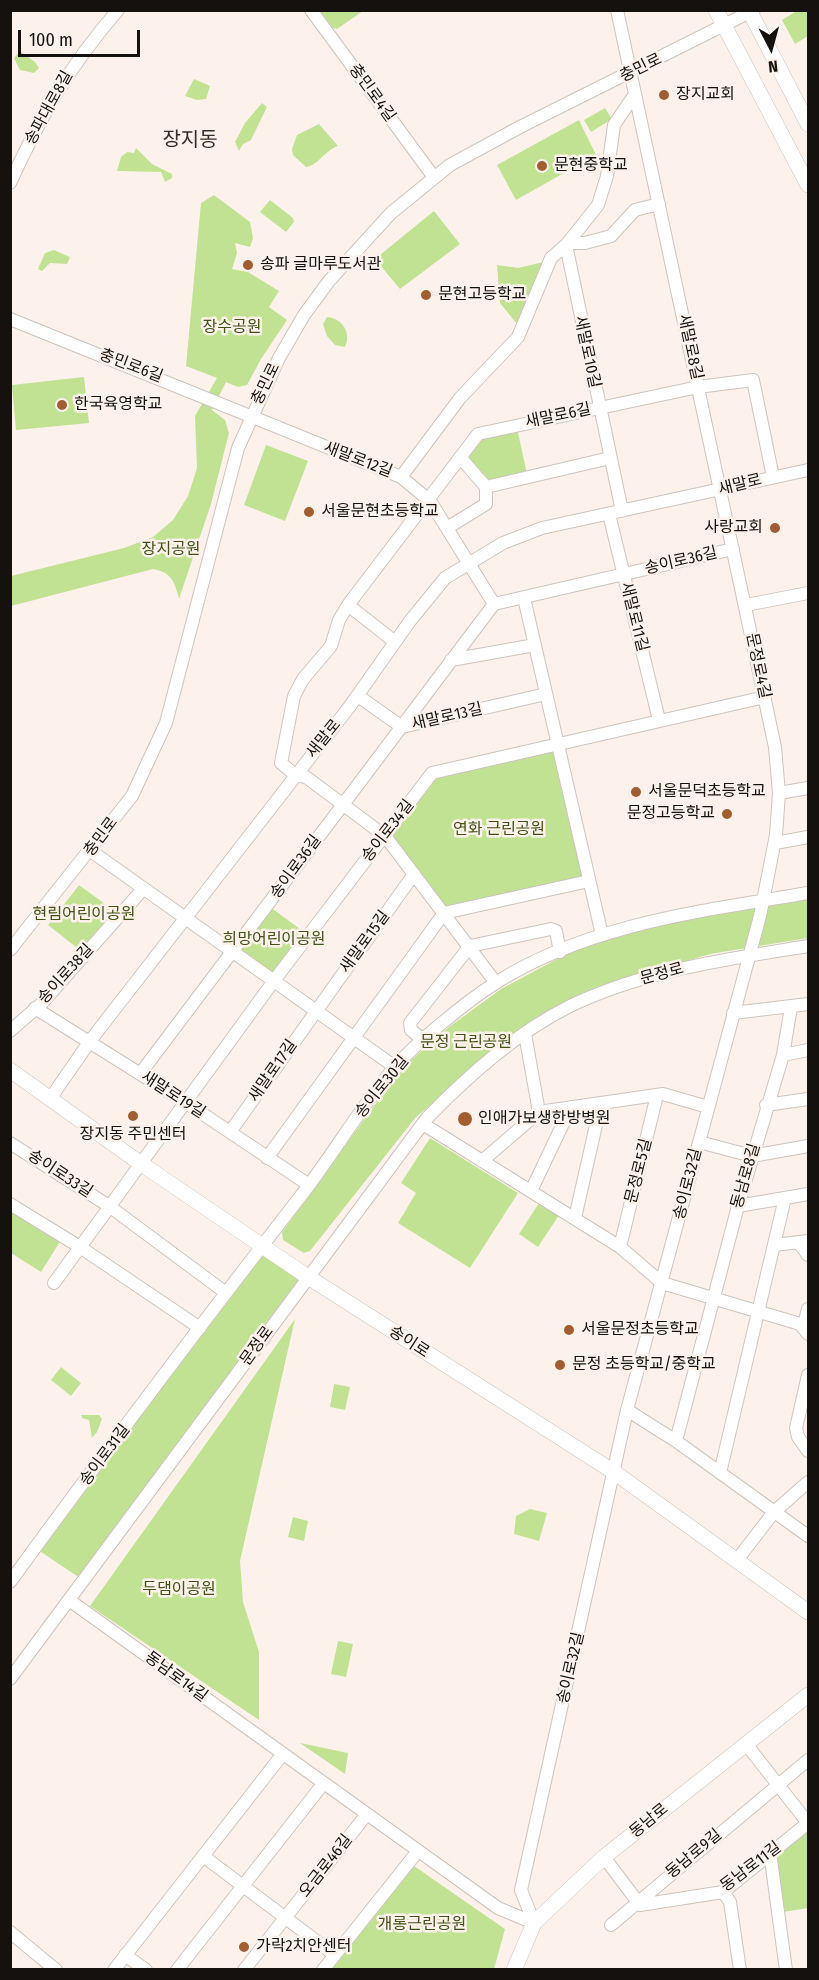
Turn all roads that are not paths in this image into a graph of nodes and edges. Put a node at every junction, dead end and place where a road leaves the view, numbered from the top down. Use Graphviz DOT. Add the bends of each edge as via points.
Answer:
graph roads {
  1 [pos="118,10"];
  2 [pos="311,10"];
  3 [pos="617,10"];
  4 [pos="716,10"];
  5 [pos="751,11"];
  6 [pos="726,27"];
  7 [pos="629,74"];
  8 [pos="633,97"];
  9 [pos="808,124"];
  10 [pos="433,176"];
  11 [pos="10,183"];
  12 [pos="808,185"];
  13 [pos="659,204"];
  14 [pos="567,244"];
  15 [pos="10,319"];
  16 [pos="698,387"];
  17 [pos="599,407"];
  18 [pos="250,417"];
  19 [pos="460,457"];
  20 [pos="610,458"];
  21 [pos="808,470"];
  22 [pos="401,477"];
  23 [pos="773,477"];
  24 [pos="486,487"];
  25 [pos="720,491"];
  26 [pos="429,500"];
  27 [pos="622,511"];
  28 [pos="609,514"];
  29 [pos="447,528"];
  30 [pos="733,549"];
  31 [pos="467,563"];
  32 [pos="624,575"];
  33 [pos="808,593"];
  34 [pos="524,598"];
  35 [pos="494,604"];
  36 [pos="348,605"];
  37 [pos="746,605"];
  38 [pos="395,642"];
  39 [pos="535,645"];
  40 [pos="451,660"];
  41 [pos="546,694"];
  42 [pos="358,696"];
  43 [pos="765,697"];
  44 [pos="659,720"];
  45 [pos="402,727"];
  46 [pos="558,743"];
  47 [pos="295,775"];
  48 [pos="808,788"];
  49 [pos="780,793"];
  50 [pos="342,804"];
  51 [pos="385,836"];
  52 [pos="808,837"];
  53 [pos="775,843"];
  54 [pos="91,851"];
  55 [pos="414,874"];
  56 [pos="589,880"];
  57 [pos="143,889"];
  58 [pos="808,893"];
  59 [pos="763,901"];
  60 [pos="444,913"];
  61 [pos="186,919"];
  62 [pos="602,935"];
  63 [pos="470,946"];
  64 [pos="808,946"];
  65 [pos="10,950"];
  66 [pos="232,952"];
  67 [pos="560,952"];
  68 [pos="748,957"];
  69 [pos="273,982"];
  70 [pos="496,983"];
  71 [pos="808,1004"];
  72 [pos="790,1007"];
  73 [pos="35,1008"];
  74 [pos="317,1010"];
  75 [pos="733,1013"];
  76 [pos="10,1031"];
  77 [pos="525,1034"];
  78 [pos="355,1037"];
  79 [pos="423,1040"];
  80 [pos="90,1041"];
  81 [pos="808,1050"];
  82 [pos="783,1055"];
  83 [pos="395,1067"];
  84 [pos="10,1070"];
  85 [pos="140,1074"];
  86 [pos="657,1095"];
  87 [pos="50,1099"];
  88 [pos="808,1099"];
  89 [pos="185,1102"];
  90 [pos="601,1103"];
  91 [pos="766,1105"];
  92 [pos="571,1107"];
  93 [pos="708,1107"];
  94 [pos="539,1112"];
  95 [pos="423,1124"];
  96 [pos="230,1132"];
  97 [pos="699,1142"];
  98 [pos="10,1143"];
  99 [pos="808,1146"];
  100 [pos="752,1156"];
  101 [pos="267,1158"];
  102 [pos="482,1161"];
  103 [pos="140,1163"];
  104 [pos="309,1185"];
  105 [pos="531,1191"];
  106 [pos="808,1194"];
  107 [pos="785,1198"];
  108 [pos="10,1204"];
  109 [pos="109,1206"];
  110 [pos="738,1206"];
  111 [pos="575,1218"];
  112 [pos="803,1241"];
  113 [pos="774,1245"];
  114 [pos="80,1246"];
  115 [pos="262,1246"];
  116 [pos="620,1246"];
  117 [pos="808,1256"];
  118 [pos="308,1277"];
  119 [pos="54,1283"];
  120 [pos="662,1283"];
  121 [pos="226,1293"];
  122 [pos="713,1298"];
  123 [pos="808,1309"];
  124 [pos="759,1311"];
  125 [pos="200,1328"];
  126 [pos="806,1331"];
  127 [pos="808,1375"];
  128 [pos="627,1410"];
  129 [pos="676,1441"];
  130 [pos="808,1451"];
  131 [pos="614,1472"];
  132 [pos="720,1473"];
  133 [pos="808,1482"];
  134 [pos="774,1512"];
  135 [pos="808,1536"];
  136 [pos="737,1560"];
  137 [pos="10,1581"];
  138 [pos="69,1600"];
  139 [pos="808,1612"];
  140 [pos="10,1679"];
  141 [pos="808,1695"];
  142 [pos="746,1744"];
  143 [pos="282,1755"];
  144 [pos="808,1760"];
  145 [pos="323,1784"];
  146 [pos="778,1784"];
  147 [pos="367,1814"];
  148 [pos="808,1823"];
  149 [pos="418,1851"];
  150 [pos="770,1853"];
  151 [pos="203,1856"];
  152 [pos="604,1857"];
  153 [pos="242,1886"];
  154 [pos="723,1892"];
  155 [pos="638,1901"];
  156 [pos="285,1918"];
  157 [pos="534,1923"];
  158 [pos="611,1925"];
  159 [pos="10,1932"];
  160 [pos="125,1955"];
  161 [pos="334,1955"];
  162 [pos="56,1970"];
  163 [pos="114,1970"];
  164 [pos="146,1970"];
  165 [pos="177,1970"];
  166 [pos="244,1970"];
  167 [pos="322,1970"];
  168 [pos="514,1970"];
  169 [pos="740,1970"];
  170 [pos="786,1970"];
  1 -- 11 [label="street, 송파대로8길" via="67,73"];
  2 -- 10 [label="street, 충민로4길"];
  3 -- 7 [label="street, 새말로8길"];
  4 -- 6 [label="main road"];
  5 -- 6 [label="street, 충민로"];
  5 -- 9 [label="main road"];
  6 -- 7 [label="street, 충민로"];
  6 -- 12 [label="main road"];
  7 -- 8 [label="street, 새말로8길"];
  7 -- 10 [label="street, 충민로" via="520,127"];
  8 -- 13 [label="street, 새말로8길"];
  8 -- 14 [label="street" via="614,125 607,177 598,205"];
  10 -- 18 [label="street, 충민로" via="391,213 329,281 304,315"];
  13 -- 14 [label="street" via="635,210 611,236"];
  13 -- 16 [label="street, 새말로8길"];
  14 -- 17 [label="street, 새말로10길"];
  14 -- 22 [label="street" via="551,258 518,337 460,398"];
  15 -- 18 [label="street, 충민로6길" via="180,385"];
  16 -- 17 [label="street, 새말로6길"];
  16 -- 23 [label="street, 새말로6길" via="753,380"];
  16 -- 25 [label="street, 새말로8길"];
  17 -- 19 [label="street, 새말로6길" via="478,434"];
  17 -- 20 [label="street, 새말로10길"];
  18 -- 22 [label="street, 새말로12길"];
  18 -- 54 [label="street, 충민로" via="238,448 166,723 132,796"];
  19 -- 24 [label="street"];
  19 -- 26 [label="street, 새말로6길"];
  20 -- 24 [label="street"];
  20 -- 27 [label="street, 새말로10길"];
  21 -- 23 [label="street, 새말로"];
  22 -- 26 [label="street, 새말로12길"];
  23 -- 25 [label="street, 새말로"];
  24 -- 29 [label="street" via="486,504"];
  25 -- 27 [label="street, 새말로"];
  25 -- 30 [label="street, 문정로4길"];
  26 -- 29 [label="street, 새말로12길"];
  26 -- 36 [label="street, 새말로6길"];
  27 -- 28 [label="street, 새말로"];
  28 -- 31 [label="street, 새말로" via="542,528"];
  28 -- 32 [label="street, 새말로11길"];
  29 -- 31 [label="street, 새말로12길"];
  30 -- 32 [label="street, 송이로36길"];
  30 -- 37 [label="street, 문정로4길"];
  31 -- 35 [label="street"];
  31 -- 38 [label="street, 새말로" via="446,578"];
  32 -- 34 [label="street, 송이로36길"];
  32 -- 44 [label="street, 새말로11길"];
  33 -- 37 [label="street"];
  34 -- 35 [label="street, 송이로36길"];
  34 -- 39 [label="street"];
  35 -- 40 [label="street, 송이로36길"];
  36 -- 38 [label="street"];
  36 -- 47 [label="street, 새말로6길" via="331,646 294,696 280,756 281,763"];
  37 -- 43 [label="street, 문정로4길"];
  38 -- 42 [label="street, 새말로"];
  39 -- 40 [label="street"];
  39 -- 41 [label="street"];
  40 -- 45 [label="street, 송이로36길"];
  41 -- 45 [label="street, 새말로13길"];
  41 -- 46 [label="street"];
  42 -- 45 [label="street, 새말로13길"];
  42 -- 47 [label="street, 새말로"];
  43 -- 44 [label="street, 송이로34길"];
  43 -- 49 [label="street, 문정로4길"];
  44 -- 46 [label="street, 송이로34길"];
  45 -- 50 [label="street, 송이로36길"];
  46 -- 51 [label="street, 송이로34길" via="432,773"];
  46 -- 56 [label="street"];
  47 -- 50 [label="street" via="306,777"];
  47 -- 61 [label="street, 새말로"];
  48 -- 49 [label="street"];
  49 -- 53 [label="street, 문정로4길"];
  50 -- 51 [label="street"];
  50 -- 66 [label="street, 송이로36길"];
  51 -- 55 [label="street"];
  51 -- 69 [label="street, 송이로34길"];
  52 -- 53 [label="street"];
  53 -- 59 [label="street, 문정로4길"];
  54 -- 57 [label="street"];
  54 -- 65 [label="street, 충민로"];
  55 -- 60 [label="street"];
  55 -- 74 [label="street, 새말로15길"];
  56 -- 60 [label="street"];
  56 -- 62 [label="street"];
  57 -- 61 [label="street"];
  57 -- 73 [label="street, 송이로38길"];
  58 -- 59 [label="street, 송이로30길"];
  59 -- 62 [label="street, 송이로30길" via="672,916"];
  59 -- 68 [label="street, 문정로4길"];
  60 -- 63 [label="street"];
  60 -- 78 [label="street"];
  61 -- 66 [label="street"];
  61 -- 80 [label="street, 새말로"];
  62 -- 67 [label="street, 송이로30길"];
  63 -- 67 [label="street" via="551,929 556,931"];
  63 -- 70 [label="street"];
  63 -- 79 [label="street" via="410,1023 411,1030"];
  64 -- 68 [label="street, 문정로"];
  66 -- 69 [label="street"];
  66 -- 85 [label="street, 송이로36길"];
  67 -- 70 [label="street, 송이로30길"];
  68 -- 75 [label="street, 송이로32길"];
  68 -- 77 [label="street, 문정로" via="693,966 618,987 572,1006"];
  69 -- 74 [label="street"];
  69 -- 89 [label="street, 송이로34길"];
  70 -- 79 [label="street, 송이로30길"];
  71 -- 72 [label="street"];
  72 -- 75 [label="street"];
  72 -- 82 [label="street, 동남로8길"];
  73 -- 76 [label="street, 송이로38길"];
  73 -- 80 [label="street, 새말로19길"];
  74 -- 78 [label="street"];
  74 -- 96 [label="street, 새말로17길"];
  75 -- 93 [label="street, 송이로32길"];
  77 -- 94 [label="street"];
  77 -- 95 [label="street, 문정로" via="454,1090"];
  78 -- 83 [label="street"];
  78 -- 101 [label="street"];
  79 -- 83 [label="street, 송이로30길"];
  80 -- 85 [label="street, 새말로19길"];
  80 -- 87 [label="street, 새말로"];
  81 -- 82 [label="street"];
  82 -- 91 [label="street, 동남로8길"];
  83 -- 104 [label="street, 송이로30길"];
  84 -- 87 [label="main road, 송이로"];
  85 -- 89 [label="street, 새말로19길"];
  86 -- 90 [label="street"];
  86 -- 93 [label="street"];
  86 -- 116 [label="street, 문정로5길"];
  87 -- 103 [label="main road, 송이로"];
  88 -- 91 [label="street"];
  89 -- 96 [label="street, 새말로19길"];
  89 -- 103 [label="street, 송이로34길"];
  90 -- 92 [label="street"];
  90 -- 111 [label="street"];
  91 -- 100 [label="street, 동남로8길"];
  92 -- 94 [label="street"];
  92 -- 105 [label="street"];
  93 -- 97 [label="street, 송이로32길"];
  94 -- 102 [label="street"];
  95 -- 102 [label="street"];
  95 -- 118 [label="street, 문정로"];
  96 -- 101 [label="street, 새말로19길"];
  97 -- 100 [label="street"];
  97 -- 120 [label="street, 송이로32길"];
  98 -- 109 [label="street, 송이로33길"];
  99 -- 100 [label="street"];
  100 -- 110 [label="street, 동남로8길"];
  101 -- 104 [label="street, 새말로19길"];
  102 -- 105 [label="street"];
  103 -- 109 [label="street, 송이로33길"];
  103 -- 115 [label="main road, 송이로"];
  104 -- 115 [label="street, 송이로30길"];
  105 -- 111 [label="street"];
  106 -- 107 [label="street"];
  107 -- 110 [label="street"];
  107 -- 113 [label="street"];
  108 -- 114 [label="street"];
  109 -- 114 [label="street, 송이로33길"];
  109 -- 121 [label="street"];
  110 -- 122 [label="street, 동남로8길"];
  111 -- 116 [label="street"];
  112 -- 113 [label="street"];
  112 -- 117 [label="street"];
  113 -- 124 [label="street"];
  114 -- 119 [label="street, 송이로33길"];
  114 -- 125 [label="street"];
  115 -- 118 [label="main road, 송이로"];
  115 -- 121 [label="street, 송이로31길"];
  116 -- 120 [label="street"];
  118 -- 131 [label="main road, 송이로"];
  118 -- 138 [label="street, 문정로"];
  120 -- 122 [label="street"];
  120 -- 128 [label="street, 송이로32길"];
  121 -- 125 [label="street, 송이로31길"];
  122 -- 124 [label="street"];
  122 -- 129 [label="street, 동남로8길"];
  123 -- 126 [label="street"];
  124 -- 126 [label="street"];
  124 -- 132 [label="street"];
  125 -- 137 [label="street, 송이로31길"];
  127 -- 130 [label="street" via="795,1428"];
  128 -- 129 [label="street"];
  128 -- 131 [label="street, 송이로32길"];
  129 -- 132 [label="street"];
  131 -- 136 [label="main road, 송이로"];
  131 -- 157 [label="street, 송이로32길" via="520,1890"];
  132 -- 134 [label="street"];
  133 -- 134 [label="street"];
  134 -- 135 [label="street"];
  134 -- 136 [label="street"];
  136 -- 139 [label="main road, 송이로"];
  138 -- 140 [label="street, 문정로"];
  138 -- 143 [label="street, 동남로14길"];
  141 -- 142 [label="main road, 동남로"];
  142 -- 146 [label="street"];
  142 -- 152 [label="main road, 동남로"];
  143 -- 145 [label="street, 동남로14길"];
  143 -- 151 [label="street"];
  144 -- 146 [label="street"];
  145 -- 147 [label="street, 동남로14길"];
  145 -- 153 [label="street"];
  146 -- 148 [label="street"];
  146 -- 155 [label="street, 동남로9길"];
  147 -- 149 [label="street, 동남로14길"];
  147 -- 156 [label="street, 오금로46길"];
  148 -- 150 [label="street, 동남로11길"];
  149 -- 157 [label="street, 동남로14길" via="498,1908"];
  149 -- 161 [label="street"];
  150 -- 154 [label="street, 동남로11길"];
  150 -- 170 [label="street"];
  151 -- 153 [label="street"];
  151 -- 160 [label="street"];
  152 -- 155 [label="street"];
  152 -- 157 [label="main road, 동남로"];
  153 -- 156 [label="street"];
  153 -- 165 [label="street"];
  154 -- 155 [label="street, 동남로11길" via="640,1905"];
  154 -- 169 [label="street" via="730,1902"];
  155 -- 158 [label="street, 동남로9길"];
  156 -- 161 [label="street"];
  156 -- 166 [label="street, 오금로46길"];
  157 -- 168 [label="main road, 동남로"];
  159 -- 162 [label="street"];
  160 -- 163 [label="street"];
  160 -- 164 [label="street"];
  161 -- 167 [label="street"];
}
